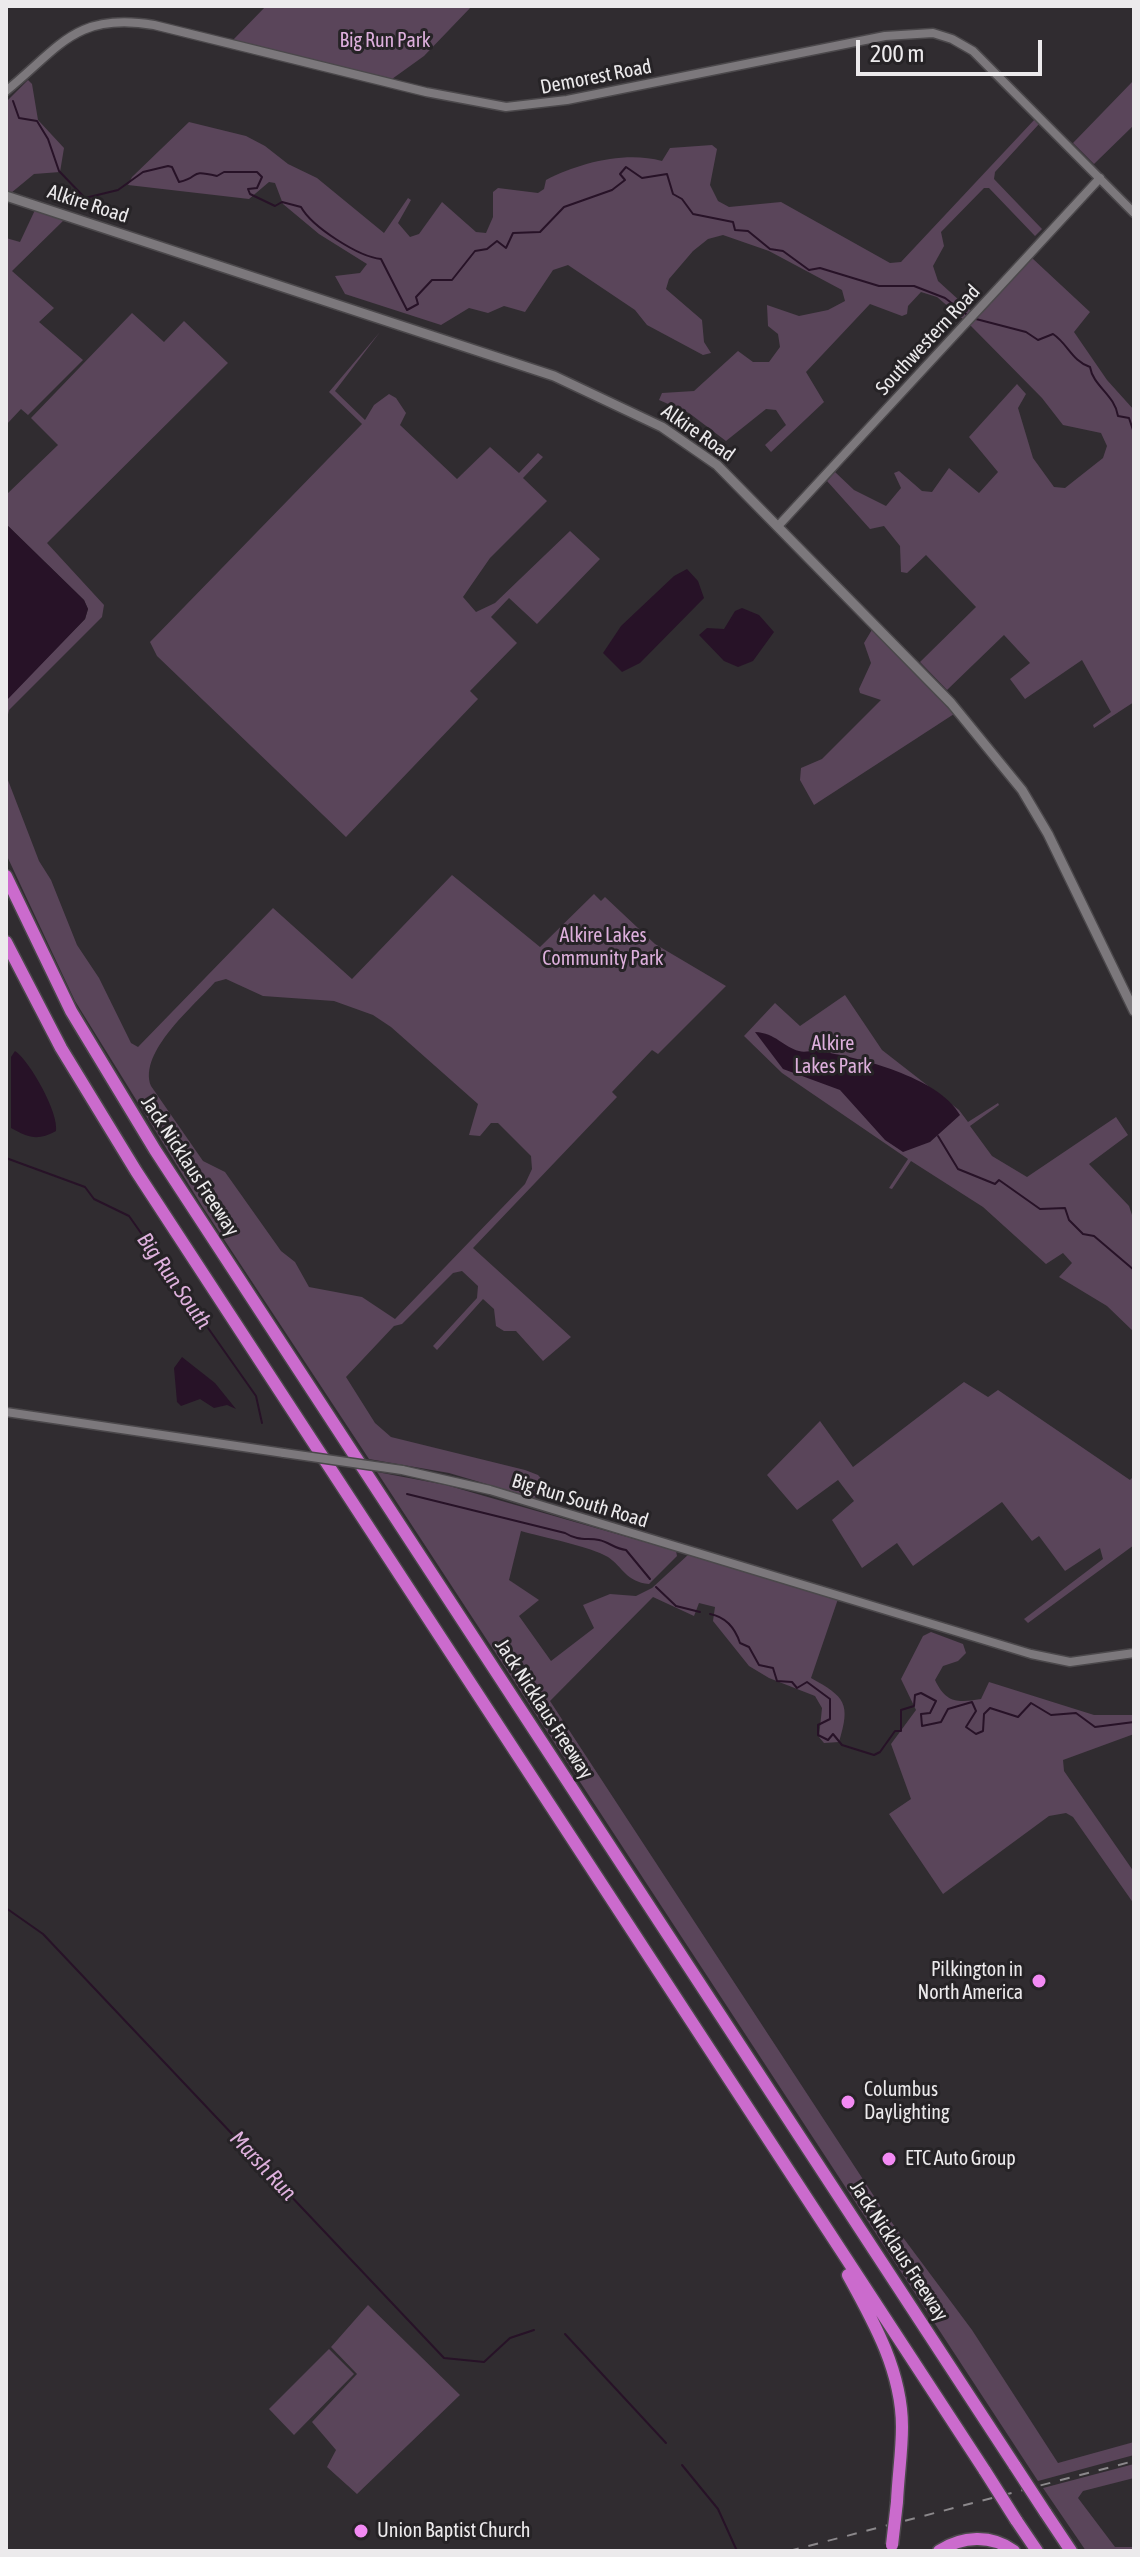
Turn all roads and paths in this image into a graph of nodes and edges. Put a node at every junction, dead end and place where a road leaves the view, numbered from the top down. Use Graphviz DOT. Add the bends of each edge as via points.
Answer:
graph roads {
  1 [pos="18,81"];
  2 [pos="6,91"];
  3 [pos="6,100"];
  4 [pos="1100,178"];
  5 [pos="6,196"];
  6 [pos="1134,213"];
  7 [pos="779,525"];
  8 [pos="6,876"];
  9 [pos="6,942"];
  10 [pos="1134,1011"];
  11 [pos="6,1412"];
  12 [pos="1134,1653"];
  13 [pos="795,2182"];
  14 [pos="892,2548"];
  15 [pos="939,2551"];
  16 [pos="1014,2551"];
  17 [pos="1037,2551"];
  18 [pos="1071,2551"];
  1 -- 2 [label="street, Demorest Road"];
  1 -- 3 [label="street, Demorest Road"];
  1 -- 4 [label="street, Demorest Road" via="68,38 98,23 117,21 154,25 436,95 506,107 567,100 893,34 933,33 982,60"];
  4 -- 6 [label="street, Demorest Road"];
  4 -- 7 [label="street, Southwestern Road"];
  5 -- 7 [label="main road, Alkire Road" via="586,389 692,446"];
  7 -- 10 [label="main road, Alkire Road" via="1005,765 1048,834"];
  8 -- 18 [label="highway, Jack Nicklaus Freeway, bridge" via="71,1011 155,1150"];
  9 -- 13 [label="highway" via="97,1110"];
  11 -- 12 [label="street, Big Run South Road, bridge" via="402,1470 511,1496 1031,1654 1070,1662"];
  13 -- 14 [label="highway, bridge" via="870,2316 892,2368 902,2427"];
  13 -- 17 [label="highway, bridge"];
  15 -- 16 [label="highway" via="984,2539"];
}
